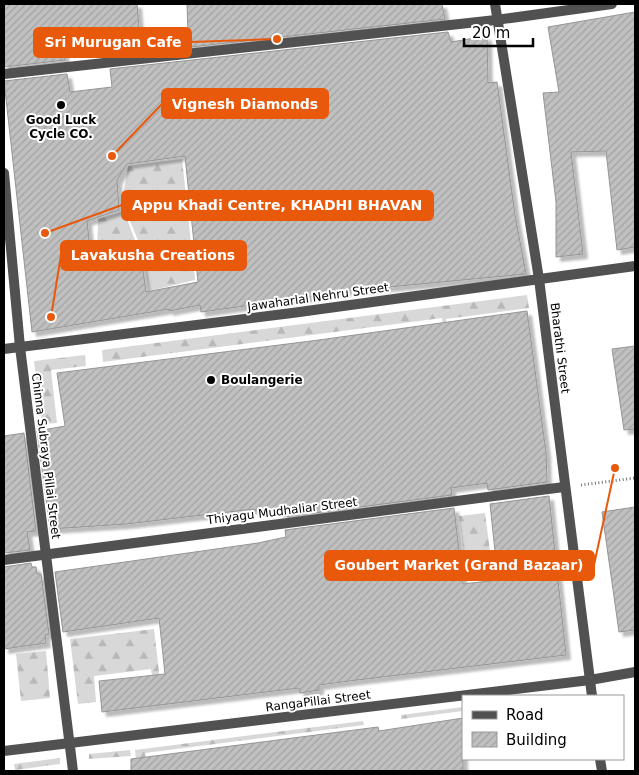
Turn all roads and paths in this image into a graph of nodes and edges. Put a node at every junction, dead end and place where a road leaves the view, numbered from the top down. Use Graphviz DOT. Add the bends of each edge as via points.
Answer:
graph roads {
  1 [pos="494,4"];
  2 [pos="612,4"];
  3 [pos="496,20"];
  4 [pos="4,74"];
  5 [pos="4,173"];
  6 [pos="635,266"];
  7 [pos="538,279"];
  8 [pos="20,347"];
  9 [pos="4,349"];
  10 [pos="635,478"];
  11 [pos="564,487"];
  12 [pos="46,554"];
  13 [pos="4,560"];
  14 [pos="635,672"];
  15 [pos="590,680"];
  16 [pos="468,695"];
  17 [pos="592,695"];
  18 [pos="462,696"];
  19 [pos="69,744"];
  20 [pos="4,751"];
  21 [pos="73,771"];
  1 -- 3 [label="street, Bharathi Street"];
  2 -- 3 [label="street"];
  3 -- 4 [label="street"];
  3 -- 7 [label="street, Bharathi Street"];
  5 -- 8 [label="street, Chinna Subraya Pillai Street"];
  6 -- 7 [label="street, Jawaharlal Nehru Street"];
  7 -- 8 [label="street, Jawaharlal Nehru Street"];
  7 -- 11 [label="street, Bharathi Street"];
  8 -- 9 [label="street, Jawaharlal Nehru Street"];
  8 -- 12 [label="street, Chinna Subraya Pillai Street"];
  10 -- 11 [label="path"];
  11 -- 12 [label="street, Thiyagu Mudhaliar Street"];
  11 -- 15 [label="street, Bharathi Street"];
  12 -- 13 [label="street, Thiyagu Mudhaliar Street"];
  12 -- 19 [label="street, Chinna Subraya Pillai Street"];
  14 -- 15 [label="street, RangaPillai Street"];
  15 -- 16 [label="street, RangaPillai Street"];
  15 -- 17 [label="street, Bharathi Street"];
  18 -- 19 [label="street, RangaPillai Street"];
  19 -- 20 [label="street, RangaPillai Street"];
  19 -- 21 [label="street, Chinna Subraya Pillai Street"];
}
